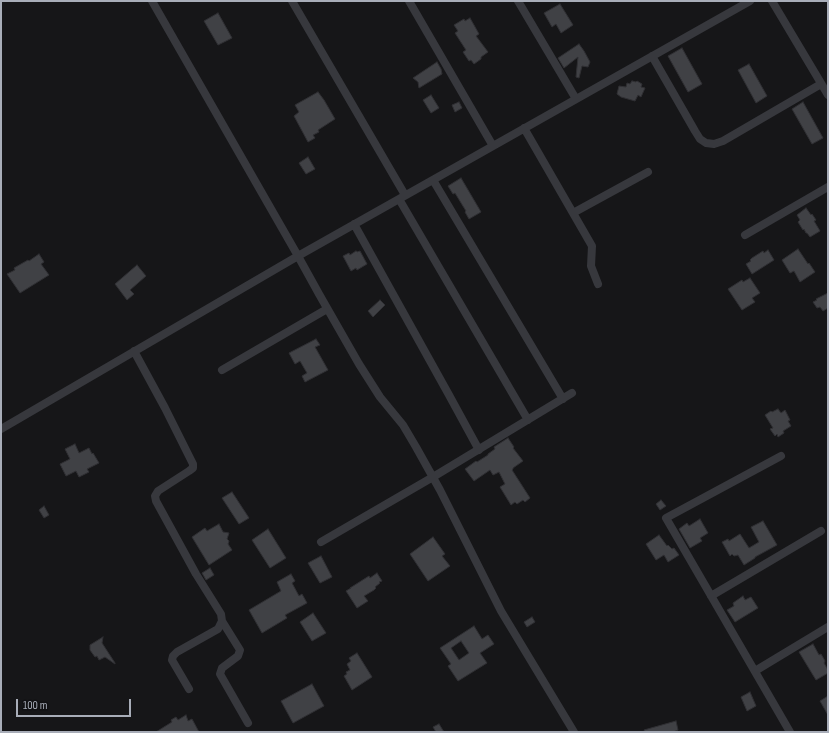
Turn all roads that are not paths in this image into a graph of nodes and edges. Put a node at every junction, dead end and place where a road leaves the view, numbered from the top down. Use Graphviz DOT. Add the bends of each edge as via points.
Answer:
graph roads {
  1 [pos="152,1"];
  2 [pos="292,1"];
  3 [pos="409,1"];
  4 [pos="518,1"];
  5 [pos="750,1"];
  6 [pos="772,1"];
  7 [pos="652,56"];
  8 [pos="821,84"];
  9 [pos="828,95"];
  10 [pos="576,99"];
  11 [pos="524,128"];
  12 [pos="493,146"];
  13 [pos="648,172"];
  14 [pos="433,180"];
  15 [pos="828,187"];
  16 [pos="402,197"];
  17 [pos="573,213"];
  18 [pos="354,224"];
  19 [pos="745,235"];
  20 [pos="298,256"];
  21 [pos="598,284"];
  22 [pos="327,309"];
  23 [pos="134,351"];
  24 [pos="222,370"];
  25 [pos="572,393"];
  26 [pos="562,399"];
  27 [pos="528,420"];
  28 [pos="1,428"];
  29 [pos="479,450"];
  30 [pos="781,456"];
  31 [pos="433,477"];
  32 [pos="821,531"];
  33 [pos="321,542"];
  34 [pos="711,596"];
  35 [pos="222,621"];
  36 [pos="828,627"];
  37 [pos="755,671"];
  38 [pos="189,689"];
  39 [pos="248,723"];
  40 [pos="574,732"];
  41 [pos="790,732"];
  1 -- 20 [label="street"];
  2 -- 16 [label="street"];
  3 -- 12 [label="street"];
  4 -- 10 [label="street"];
  5 -- 7 [label="street"];
  6 -- 8 [label="street"];
  7 -- 8 [label="street" via="695,131 706,143 723,141"];
  7 -- 10 [label="street"];
  8 -- 9 [label="street"];
  10 -- 11 [label="street"];
  11 -- 12 [label="street"];
  11 -- 17 [label="street"];
  12 -- 14 [label="street"];
  13 -- 17 [label="street"];
  14 -- 16 [label="street"];
  14 -- 26 [label="street"];
  15 -- 19 [label="street"];
  16 -- 18 [label="street"];
  16 -- 27 [label="street"];
  17 -- 21 [label="street" via="592,246 591,266"];
  18 -- 20 [label="street"];
  18 -- 29 [label="street"];
  20 -- 22 [label="street"];
  20 -- 23 [label="street"];
  22 -- 24 [label="street"];
  22 -- 31 [label="street" via="380,397 403,425"];
  23 -- 28 [label="street"];
  23 -- 35 [label="street" via="193,464 190,471 158,491 156,501 221,614"];
  25 -- 26 [label="street"];
  26 -- 27 [label="street"];
  27 -- 29 [label="street"];
  29 -- 31 [label="street"];
  30 -- 34 [label="street" via="666,518"];
  31 -- 33 [label="street"];
  31 -- 40 [label="street" via="501,611"];
  32 -- 34 [label="street"];
  34 -- 37 [label="street"];
  35 -- 38 [label="street" via="218,629 173,656 172,660"];
  35 -- 39 [label="street" via="240,650 238,656 222,668 220,674"];
  36 -- 37 [label="street"];
  37 -- 41 [label="street"];
}
